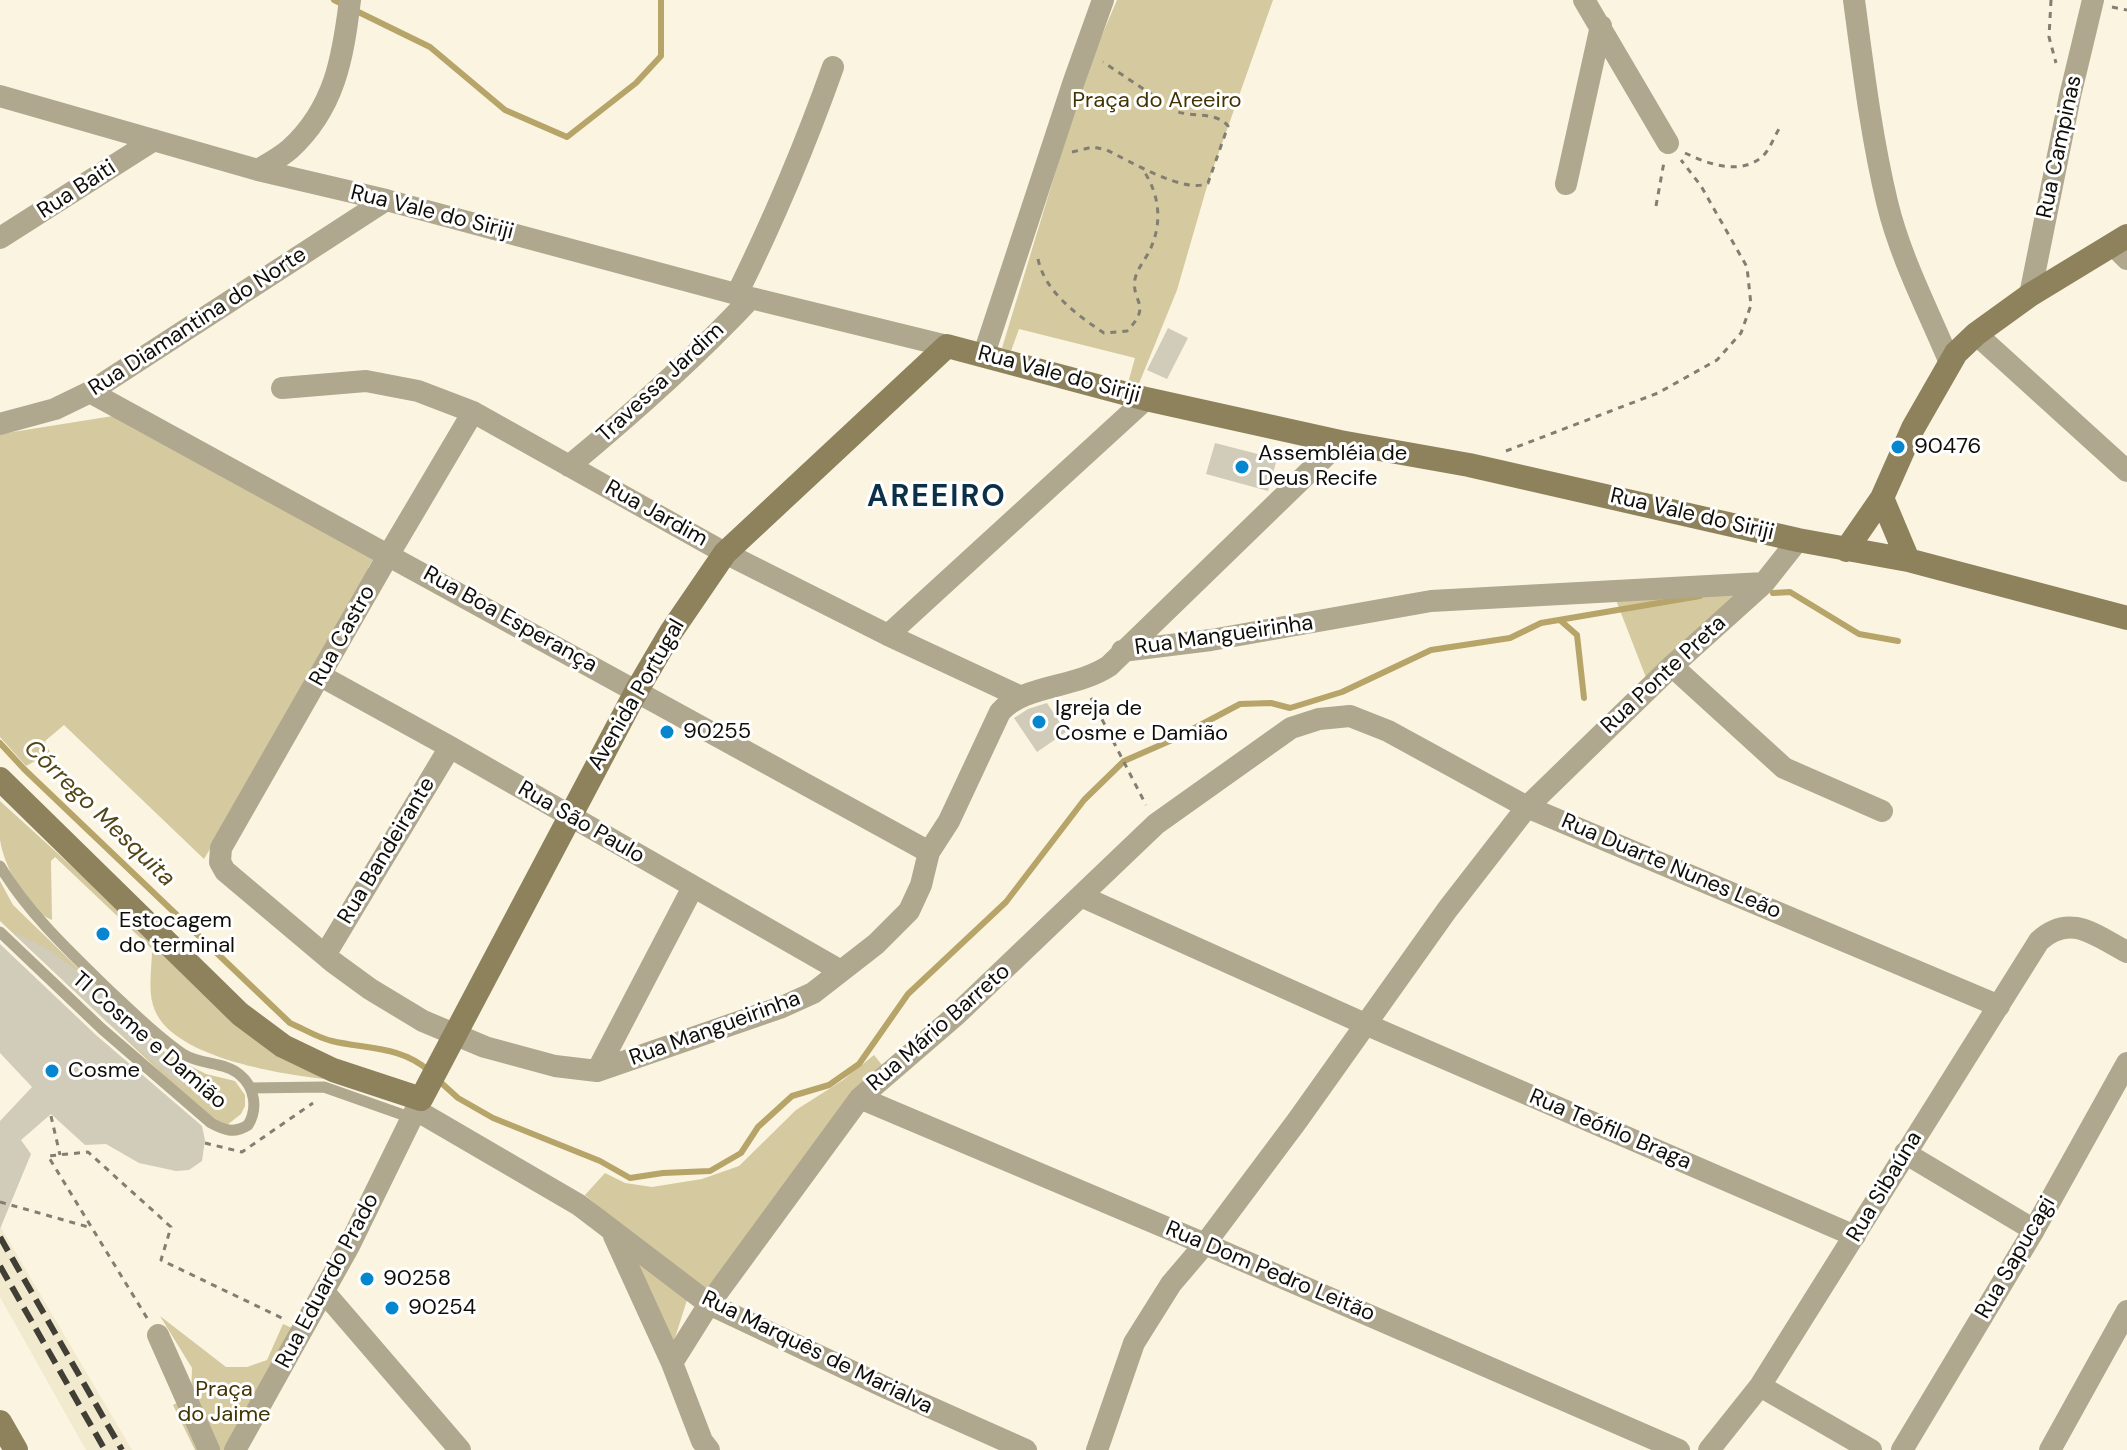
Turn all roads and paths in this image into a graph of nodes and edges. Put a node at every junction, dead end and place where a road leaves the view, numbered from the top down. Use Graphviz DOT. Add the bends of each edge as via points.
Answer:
graph roads {
  1 [pos="350,0"];
  2 [pos="1103,0"];
  3 [pos="1584,0"];
  4 [pos="1854,0"];
  5 [pos="2051,0"];
  6 [pos="2093,0"];
  7 [pos="1601,26"];
  8 [pos="1093,55"];
  9 [pos="2057,64"];
  10 [pos="833,67"];
  11 [pos="0,96"];
  12 [pos="1779,129"];
  13 [pos="154,140"];
  14 [pos="1668,143"];
  15 [pos="1070,154"];
  16 [pos="1139,165"];
  17 [pos="258,170"];
  18 [pos="1566,184"];
  19 [pos="386,200"];
  20 [pos="1656,206"];
  21 [pos="0,238"];
  22 [pos="2122,247"];
  23 [pos="1038,258"];
  24 [pos="2030,295"];
  25 [pos="744,296"];
  26 [pos="1976,334"];
  27 [pos="947,346"];
  28 [pos="984,354"];
  29 [pos="1950,363"];
  30 [pos="282,388"];
  31 [pos="90,392"];
  32 [pos="1146,399"];
  33 [pos="473,412"];
  34 [pos="0,424"];
  35 [pos="1340,442"];
  36 [pos="1469,465"];
  37 [pos="569,466"];
  38 [pos="2127,471"];
  39 [pos="1882,498"];
  40 [pos="1798,540"];
  41 [pos="1846,550"];
  42 [pos="725,553"];
  43 [pos="389,554"];
  44 [pos="1908,560"];
  45 [pos="1764,583"];
  46 [pos="2127,618"];
  47 [pos="888,635"];
  48 [pos="1122,651"];
  49 [pos="1672,666"];
  50 [pos="321,676"];
  51 [pos="1082,681"];
  52 [pos="637,690"];
  53 [pos="1019,696"];
  54 [pos="1350,716"];
  55 [pos="450,747"];
  56 [pos="0,779"];
  57 [pos="1527,807"];
  58 [pos="1882,811"];
  59 [pos="569,817"];
  60 [pos="1156,824"];
  61 [pos="929,852"];
  62 [pos="220,862"];
  63 [pos="0,866"];
  64 [pos="693,887"];
  65 [pos="1083,897"];
  66 [pos="0,932"];
  67 [pos="2127,952"];
  68 [pos="325,955"];
  69 [pos="841,971"];
  70 [pos="1999,1006"];
  71 [pos="1365,1024"];
  72 [pos="456,1037"];
  73 [pos="2127,1063"];
  74 [pos="597,1071"];
  75 [pos="250,1088"];
  76 [pos="2120,1091"];
  77 [pos="339,1092"];
  78 [pos="425,1094"];
  79 [pos="860,1098"];
  80 [pos="51,1116"];
  81 [pos="205,1143"];
  82 [pos="1905,1153"];
  83 [pos="60,1155"];
  84 [pos="0,1202"];
  85 [pos="92,1228"];
  86 [pos="611,1230"];
  87 [pos="2034,1230"];
  88 [pos="1855,1236"];
  89 [pos="1205,1244"];
  90 [pos="324,1292"];
  91 [pos="709,1304"];
  92 [pos="2127,1311"];
  93 [pos="304,1328"];
  94 [pos="158,1335"];
  95 [pos="672,1363"];
  96 [pos="1760,1386"];
  97 [pos="0,1422"];
  98 [pos="704,1447"];
  99 [pos="16,1450"];
  100 [pos="209,1450"];
  101 [pos="235,1450"];
  102 [pos="460,1450"];
  103 [pos="1026,1450"];
  104 [pos="1097,1450"];
  105 [pos="1679,1450"];
  106 [pos="1709,1450"];
  107 [pos="1871,1450"];
  108 [pos="1902,1450"];
  109 [pos="2050,1450"];
  1 -- 17 [label="street" via="344,53 326,105 290,149"];
  2 -- 28 [label="street"];
  3 -- 7 [label="street"];
  4 -- 29 [label="street" via="1888,204"];
  5 -- 9 [label="path" via="2049,37"];
  6 -- 24 [label="street, Rua Campinas"];
  7 -- 14 [label="street"];
  7 -- 18 [label="street"];
  8 -- 16 [label="path" via="1178,112 1214,116 1228,126 1202,187 1184,186"];
  10 -- 25 [label="street, Travessa Jardim"];
  11 -- 13 [label="street, Rua Vale do Siriji"];
  12 -- 14 [label="path" via="1765,154 1749,166 1702,161"];
  13 -- 17 [label="street, Rua Vale do Siriji"];
  13 -- 21 [label="street, Rua Baiti"];
  14 -- 20 [label="path"];
  14 -- 36 [label="path" via="1701,186 1747,267 1751,305 1741,333 1717,360 1658,393"];
  15 -- 16 [label="path" via="1093,147"];
  16 -- 23 [label="path" via="1149,178 1158,210 1152,247 1135,278 1141,308 1127,331 1104,333 1083,318 1052,289"];
  17 -- 19 [label="street, Rua Vale do Siriji"];
  19 -- 25 [label="street, Rua Vale do Siriji"];
  19 -- 31 [label="street, Rua Diamantina do Norte"];
  22 -- 24 [label="street"];
  24 -- 26 [label="street"];
  25 -- 27 [label="street, Rua Vale do Siriji"];
  25 -- 37 [label="street, Travessa Jardim" via="708,344"];
  26 -- 29 [label="street"];
  26 -- 38 [label="street"];
  27 -- 28 [label="street, Rua Vale do Siriji"];
  27 -- 42 [label="street, Avenida Portugal"];
  28 -- 32 [label="street, Rua Vale do Siriji"];
  29 -- 39 [label="street"];
  30 -- 33 [label="street, Rua Jardim" via="366,381 418,391"];
  31 -- 34 [label="street, Rua Diamantina do Norte" via="55,409"];
  31 -- 43 [label="street, Rua Boa Esperança"];
  32 -- 35 [label="street, Rua Vale do Siriji"];
  32 -- 47 [label="street"];
  33 -- 37 [label="street, Rua Jardim"];
  33 -- 43 [label="street, Rua Castro"];
  35 -- 36 [label="street, Rua Vale do Siriji"];
  35 -- 48 [label="street"];
  36 -- 40 [label="street, Rua Vale do Siriji"];
  37 -- 42 [label="street, Rua Jardim"];
  39 -- 41 [label="street"];
  39 -- 44 [label="street"];
  40 -- 41 [label="street, Rua Vale do Siriji"];
  40 -- 45 [label="street, Rua Ponte Preta"];
  41 -- 44 [label="street, Rua Vale do Siriji"];
  42 -- 47 [label="street, Rua Jardim"];
  42 -- 52 [label="street, Avenida Portugal"];
  43 -- 50 [label="street, Rua Castro"];
  43 -- 52 [label="street, Rua Boa Esperança"];
  44 -- 46 [label="street, Rua Vale do Siriji"];
  45 -- 48 [label="street, Rua Mangueirinha" via="1431,601"];
  45 -- 49 [label="street, Rua Ponte Preta"];
  47 -- 53 [label="street, Rua Jardim"];
  48 -- 51 [label="street, Rua Mangueirinha" via="1109,666"];
  49 -- 57 [label="street, Rua Ponte Preta"];
  49 -- 58 [label="street" via="1784,768"];
  50 -- 55 [label="street, Rua São Paulo"];
  50 -- 62 [label="street, Rua Castro" via="221,848"];
  51 -- 53 [label="street, Rua Mangueirinha"];
  51 -- 60 [label="path"];
  52 -- 59 [label="street, Avenida Portugal"];
  52 -- 61 [label="street, Rua Boa Esperança"];
  53 -- 61 [label="street, Rua Mangueirinha" via="1000,712"];
  54 -- 57 [label="street, Rua Duarte Nunes Leão" via="1388,731"];
  54 -- 60 [label="street, Rua Mário Barreto" via="1291,728"];
  55 -- 59 [label="street, Rua São Paulo"];
  55 -- 68 [label="street, Rua Bandeirante"];
  56 -- 78 [label="street" via="240,1014 283,1046 333,1070"];
  57 -- 70 [label="street, Rua Duarte Nunes Leão"];
  57 -- 71 [label="street"];
  59 -- 64 [label="street, Rua São Paulo"];
  59 -- 72 [label="street, Avenida Portugal"];
  60 -- 65 [label="street, Rua Mário Barreto"];
  61 -- 69 [label="street, Rua Mangueirinha" via="909,911"];
  62 -- 68 [label="street, Rua Mangueirinha"];
  63 -- 75 [label="lane, TI Cosme e Damião" via="20,899 141,1020 185,1056 239,1073"];
  64 -- 69 [label="street, Rua São Paulo"];
  64 -- 74 [label="street"];
  65 -- 71 [label="street, Rua Teófilo Braga"];
  65 -- 79 [label="street, Rua Mário Barreto"];
  66 -- 75 [label="lane, TI Cosme e Damião" via="211,1123 234,1131 248,1125 254,1108"];
  67 -- 70 [label="street, Rua Sibaúna" via="2084,929 2049,932"];
  68 -- 72 [label="street, Rua Mangueirinha" via="370,989"];
  69 -- 74 [label="street, Rua Mangueirinha" via="813,993 782,1007"];
  70 -- 82 [label="street, Rua Sibaúna"];
  71 -- 88 [label="street, Rua Teófilo Braga"];
  71 -- 89 [label="street"];
  72 -- 74 [label="street, Rua Mangueirinha" via="555,1066"];
  72 -- 78 [label="street, Avenida Portugal"];
  73 -- 76 [label="street, Rua Sapucagi"];
  75 -- 77 [label="lane" via="324,1087"];
  76 -- 87 [label="street, Rua Sapucagi"];
  77 -- 78 [label="lane"];
  77 -- 81 [label="path" via="242,1152"];
  78 -- 86 [label="street, Rua Marquês de Marialva"];
  78 -- 90 [label="street, Rua Eduardo Prado"];
  79 -- 89 [label="street, Rua Dom Pedro Leitão"];
  79 -- 91 [label="street, Rua Mário Barreto"];
  80 -- 83 [label="path"];
  82 -- 87 [label="street"];
  82 -- 88 [label="street, Rua Sibaúna"];
  83 -- 85 [label="path" via="48,1156"];
  83 -- 93 [label="path" via="88,1152 171,1227 161,1260"];
  84 -- 85 [label="path"];
  85 -- 94 [label="path"];
  86 -- 91 [label="street, Rua Marquês de Marialva"];
  86 -- 95 [label="street"];
  87 -- 108 [label="street, Rua Sapucagi"];
  88 -- 96 [label="street, Rua Sibaúna"];
  89 -- 104 [label="street" via="1171,1284 1134,1343"];
  89 -- 105 [label="street, Rua Dom Pedro Leitão"];
  90 -- 93 [label="street, Rua Eduardo Prado"];
  90 -- 102 [label="street"];
  91 -- 95 [label="street, Rua Mário Barreto"];
  91 -- 103 [label="street, Rua Marquês de Marialva"];
  92 -- 109 [label="street"];
  93 -- 101 [label="street, Rua Eduardo Prado"];
  94 -- 100 [label="street"];
  95 -- 98 [label="street"];
  96 -- 106 [label="street, Rua Sibaúna"];
  96 -- 107 [label="street"];
  97 -- 99 [label="street"];
}
